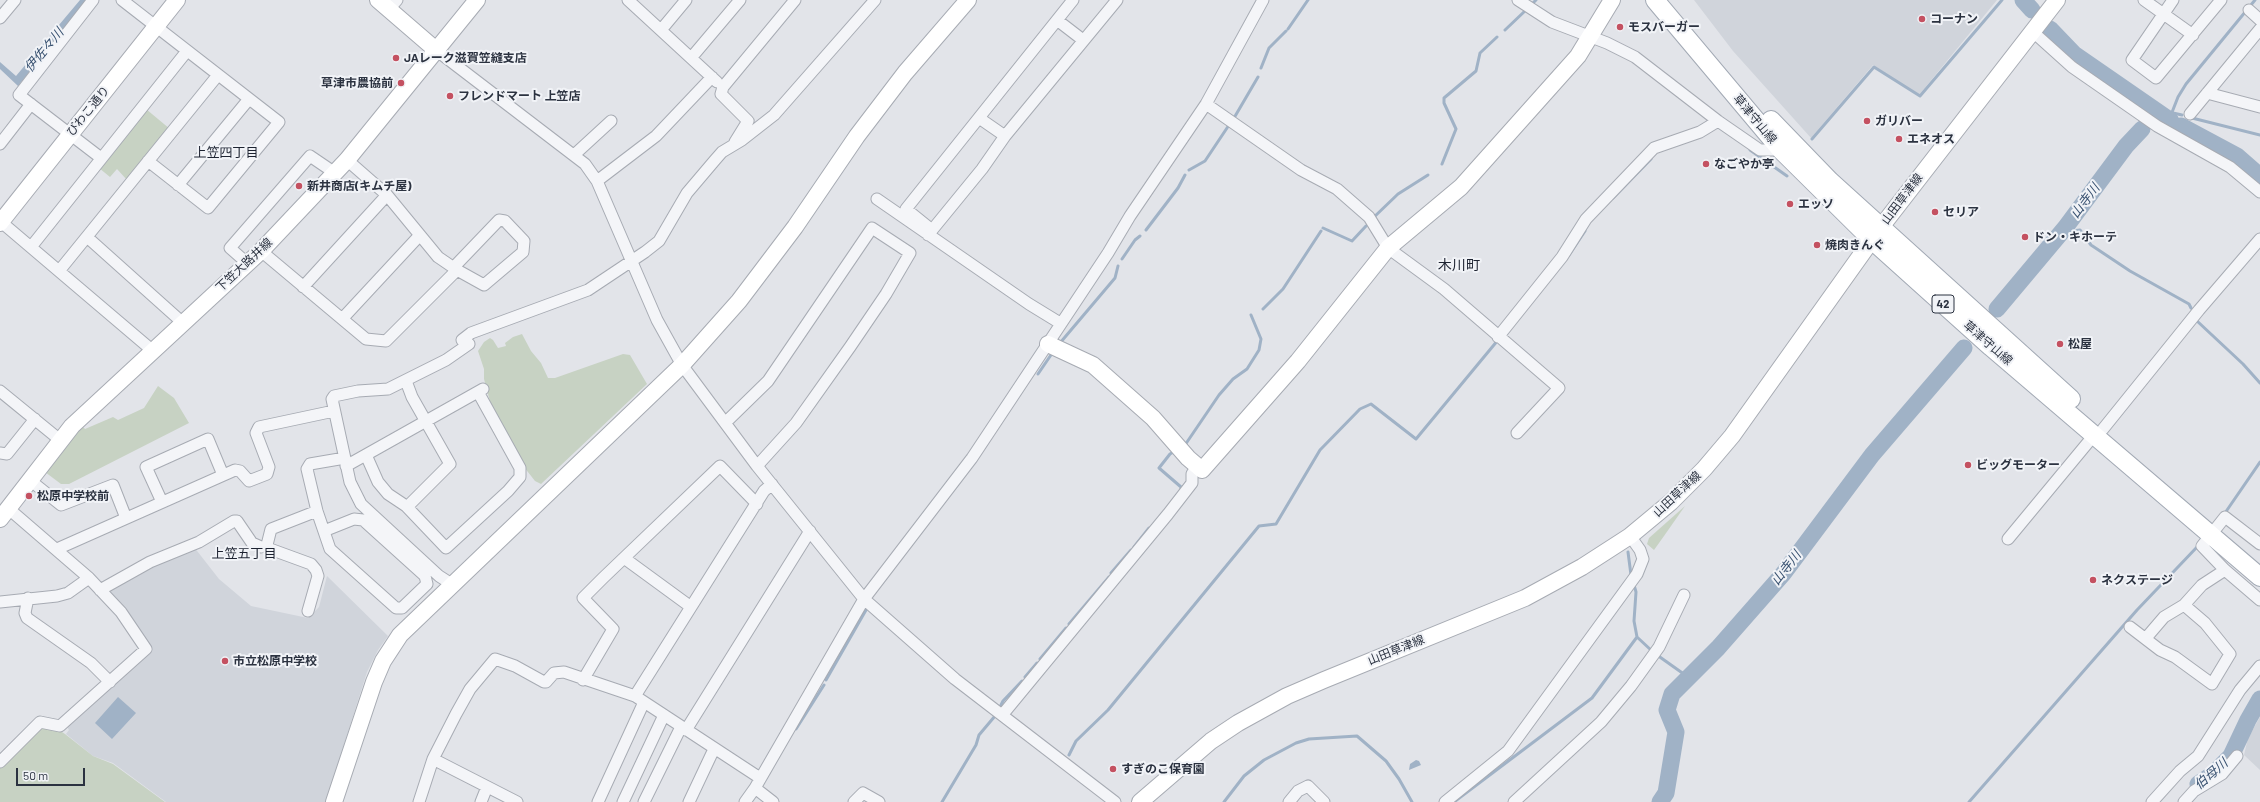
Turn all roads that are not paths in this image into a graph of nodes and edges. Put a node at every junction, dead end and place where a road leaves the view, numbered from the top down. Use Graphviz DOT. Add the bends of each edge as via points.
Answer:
graph roads {
  1 [pos="15,0"];
  2 [pos="93,0"];
  3 [pos="122,0"];
  4 [pos="177,0"];
  5 [pos="477,0"];
  6 [pos="628,0"];
  7 [pos="686,0"];
  8 [pos="740,0"];
  9 [pos="795,0"];
  10 [pos="875,0"];
  11 [pos="968,0"];
  12 [pos="1073,0"];
  13 [pos="1117,0"];
  14 [pos="1263,0"];
  15 [pos="1518,0"];
  16 [pos="1612,0"];
  17 [pos="1655,0"];
  18 [pos="1669,0"];
  19 [pos="2057,0"];
  20 [pos="2144,0"];
  21 [pos="2172,0"];
  22 [pos="2221,0"];
  23 [pos="388,3"];
  24 [pos="2249,10"];
  25 [pos="2164,13"];
  26 [pos="0,18"];
  27 [pos="1057,20"];
  28 [pos="2260,20"];
  29 [pos="156,26"];
  30 [pos="2260,29"];
  31 [pos="661,30"];
  32 [pos="2032,31"];
  33 [pos="2193,35"];
  34 [pos="1590,38"];
  35 [pos="1083,40"];
  36 [pos="436,50"];
  37 [pos="187,51"];
  38 [pos="691,58"];
  39 [pos="218,74"];
  40 [pos="712,77"];
  41 [pos="723,87"];
  42 [pos="2207,93"];
  43 [pos="249,99"];
  44 [pos="31,104"];
  45 [pos="1206,104"];
  46 [pos="2260,107"];
  47 [pos="2190,114"];
  48 [pos="979,118"];
  49 [pos="611,121"];
  50 [pos="1718,121"];
  51 [pos="70,134"];
  52 [pos="1005,136"];
  53 [pos="0,144"];
  54 [pos="729,148"];
  55 [pos="1781,150"];
  56 [pos="574,155"];
  57 [pos="101,158"];
  58 [pos="347,160"];
  59 [pos="148,162"];
  60 [pos="335,173"];
  61 [pos="597,181"];
  62 [pos="178,185"];
  63 [pos="2260,192"];
  64 [pos="387,195"];
  65 [pos="877,199"];
  66 [pos="0,222"];
  67 [pos="930,232"];
  68 [pos="1876,234"];
  69 [pos="420,235"];
  70 [pos="87,237"];
  71 [pos="2260,239"];
  72 [pos="31,247"];
  73 [pos="1388,248"];
  74 [pos="261,251"];
  75 [pos="632,262"];
  76 [pos="247,263"];
  77 [pos="455,269"];
  78 [pos="59,271"];
  79 [pos="304,287"];
  80 [pos="342,319"];
  81 [pos="183,322"];
  82 [pos="1060,324"];
  83 [pos="1498,336"];
  84 [pos="1048,344"];
  85 [pos="153,351"];
  86 [pos="684,368"];
  87 [pos="406,381"];
  88 [pos="0,391"];
  89 [pos="334,410"];
  90 [pos="35,419"];
  91 [pos="426,421"];
  92 [pos="726,422"];
  93 [pos="2099,431"];
  94 [pos="1517,433"];
  95 [pos="60,440"];
  96 [pos="0,453"];
  97 [pos="366,455"];
  98 [pos="345,462"];
  99 [pos="757,466"];
  100 [pos="1197,466"];
  101 [pos="223,475"];
  102 [pos="31,481"];
  103 [pos="772,484"];
  104 [pos="162,502"];
  105 [pos="757,504"];
  106 [pos="407,507"];
  107 [pos="317,511"];
  108 [pos="5,514"];
  109 [pos="126,518"];
  110 [pos="324,531"];
  111 [pos="810,531"];
  112 [pos="2215,531"];
  113 [pos="1630,536"];
  114 [pos="2008,538"];
  115 [pos="2260,544"];
  116 [pos="261,547"];
  117 [pos="57,549"];
  118 [pos="624,558"];
  119 [pos="2260,564"];
  120 [pos="2225,570"];
  121 [pos="2260,577"];
  122 [pos="89,578"];
  123 [pos="453,585"];
  124 [pos="100,590"];
  125 [pos="1684,595"];
  126 [pos="28,598"];
  127 [pos="864,599"];
  128 [pos="2260,600"];
  129 [pos="0,602"];
  130 [pos="2184,605"];
  131 [pos="691,607"];
  132 [pos="308,611"];
  133 [pos="2130,627"];
  134 [pos="2146,638"];
  135 [pos="2260,666"];
  136 [pos="583,680"];
  137 [pos="110,682"];
  138 [pos="639,699"];
  139 [pos="1002,714"];
  140 [pos="664,715"];
  141 [pos="684,729"];
  142 [pos="714,749"];
  143 [pos="2237,756"];
  144 [pos="434,759"];
  145 [pos="0,762"];
  146 [pos="757,783"];
  147 [pos="487,787"];
  148 [pos="334,802"];
  149 [pos="419,802"];
  150 [pos="481,802"];
  151 [pos="517,802"];
  152 [pos="598,802"];
  153 [pos="623,802"];
  154 [pos="644,802"];
  155 [pos="689,802"];
  156 [pos="744,802"];
  157 [pos="773,802"];
  158 [pos="854,802"];
  159 [pos="879,802"];
  160 [pos="1115,802"];
  161 [pos="1140,802"];
  162 [pos="1289,802"];
  163 [pos="1324,802"];
  164 [pos="1445,802"];
  165 [pos="1514,802"];
  166 [pos="2152,802"];
  167 [pos="2184,802"];
  1 -- 26 [label="street"];
  2 -- 44 [label="street" via="19,95"];
  3 -- 29 [label="street"];
  4 -- 29 [label="street, びわこ通り"];
  5 -- 36 [label="street, 下笠大路井線"];
  6 -- 31 [label="street"];
  7 -- 31 [label="street"];
  8 -- 38 [label="street"];
  9 -- 41 [label="street"];
  10 -- 54 [label="street" via="774,115"];
  11 -- 86 [label="street" via="857,136 739,301"];
  12 -- 27 [label="street"];
  13 -- 35 [label="street"];
  14 -- 45 [label="street"];
  15 -- 34 [label="street" via="1552,22"];
  16 -- 34 [label="street"];
  17 -- 55 [label="main road, 草津守山線 / 42"];
  18 -- 68 [label="main road, 草津守山線 / 42" via="1782,133"];
  19 -- 32 [label="street, 山田草津線"];
  20 -- 25 [label="street"];
  21 -- 25 [label="street"];
  22 -- 33 [label="street"];
  23 -- 36 [label="street"];
  24 -- 28 [label="street"];
  25 -- 33 [label="street"];
  25 -- 33 [label="street" via="2132,61 2158,78"];
  27 -- 35 [label="street"];
  27 -- 48 [label="street"];
  29 -- 37 [label="street"];
  29 -- 51 [label="street, びわこ通り"];
  30 -- 42 [label="street"];
  31 -- 38 [label="street"];
  32 -- 63 [label="street" via="2072,67 2157,126 2230,167"];
  32 -- 68 [label="street, 山田草津線"];
  34 -- 50 [label="street" via="1607,43 1635,57"];
  34 -- 73 [label="street" via="1578,56 1461,187"];
  35 -- 52 [label="street"];
  36 -- 56 [label="street"];
  36 -- 58 [label="street, 下笠大路井線"];
  37 -- 39 [label="street"];
  37 -- 57 [label="street"];
  38 -- 40 [label="street"];
  39 -- 43 [label="street"];
  39 -- 59 [label="street"];
  40 -- 41 [label="street"];
  40 -- 61 [label="street" via="656,136"];
  41 -- 54 [label="street" via="721,94 748,121 738,139"];
  42 -- 46 [label="street"];
  42 -- 47 [label="street"];
  43 -- 62 [label="street"];
  43 -- 62 [label="street" via="279,122 208,208"];
  44 -- 51 [label="street"];
  44 -- 53 [label="street"];
  45 -- 73 [label="street" via="1301,170 1336,189 1369,217"];
  45 -- 82 [label="street"];
  48 -- 52 [label="street"];
  48 -- 67 [label="street" via="906,209"];
  49 -- 56 [label="street"];
  50 -- 55 [label="street" via="1760,150"];
  50 -- 83 [label="street" via="1700,132 1654,148 1586,219 1562,257"];
  51 -- 57 [label="street"];
  51 -- 66 [label="street, びわこ通り"];
  52 -- 67 [label="street" via="982,169"];
  54 -- 75 [label="street" via="722,152 687,193 659,241"];
  55 -- 68 [label="main road, 草津守山線 / 42"];
  56 -- 61 [label="street" via="585,164"];
  57 -- 72 [label="street"];
  58 -- 60 [label="street, 下笠大路井線"];
  58 -- 64 [label="street"];
  59 -- 62 [label="street"];
  59 -- 70 [label="street"];
  60 -- 74 [label="street, 下笠大路井線"];
  60 -- 76 [label="street" via="310,156 230,248"];
  61 -- 75 [label="street"];
  64 -- 69 [label="street"];
  64 -- 79 [label="street"];
  65 -- 67 [label="street"];
  66 -- 72 [label="street"];
  67 -- 82 [label="street"];
  68 -- 93 [label="main road, 草津守山線 / 42"];
  68 -- 113 [label="street, 山田草津線" via="1732,436 1671,502"];
  69 -- 77 [label="street" via="438,257"];
  69 -- 80 [label="street"];
  70 -- 78 [label="street"];
  70 -- 81 [label="street"];
  71 -- 93 [label="street"];
  72 -- 78 [label="street"];
  73 -- 83 [label="street" via="1444,289"];
  73 -- 100 [label="street" via="1293,367 1202,470"];
  74 -- 76 [label="street, 下笠大路井線"];
  74 -- 79 [label="street"];
  75 -- 86 [label="street" via="657,320"];
  75 -- 87 [label="street" via="588,290 471,333 446,360"];
  76 -- 81 [label="street, 下笠大路井線"];
  77 -- 77 [label="street" via="484,285 523,252 524,240 505,221 499,220"];
  77 -- 80 [label="street" via="386,341 366,339"];
  78 -- 85 [label="street"];
  79 -- 80 [label="street"];
  81 -- 85 [label="street, 下笠大路井線"];
  82 -- 84 [label="street"];
  83 -- 94 [label="street" via="1558,388"];
  84 -- 100 [label="street" via="1093,365 1153,418"];
  84 -- 127 [label="street" via="950,490"];
  85 -- 95 [label="street, 下笠大路井線"];
  86 -- 92 [label="street"];
  86 -- 123 [label="street"];
  87 -- 89 [label="street" via="388,389 334,396"];
  87 -- 91 [label="street"];
  88 -- 90 [label="street"];
  89 -- 98 [label="street"];
  89 -- 101 [label="street" via="259,427 256,433 269,467 267,474 249,480 240,471 235,470"];
  90 -- 95 [label="street"];
  90 -- 96 [label="street" via="7,454"];
  91 -- 97 [label="street"];
  91 -- 106 [label="street" via="450,466"];
  91 -- 106 [label="street" via="481,391 520,468 517,482 446,548"];
  92 -- 99 [label="street"];
  92 -- 99 [label="street" via="768,381 872,228 910,253 886,294 796,423"];
  93 -- 112 [label="main road, 草津守山線 / 42"];
  93 -- 114 [label="street"];
  95 -- 102 [label="street, 下笠大路井線"];
  97 -- 98 [label="street"];
  97 -- 106 [label="street" via="378,482 388,494"];
  98 -- 107 [label="street" via="310,464 307,469"];
  98 -- 123 [label="street" via="350,482 361,504 439,576"];
  99 -- 103 [label="street"];
  100 -- 139 [label="street" via="1192,474 1192,483 1168,514"];
  101 -- 104 [label="street"];
  101 -- 104 [label="street" via="208,439 146,467"];
  102 -- 108 [label="street, 下笠大路井線"];
  102 -- 109 [label="street" via="62,505 113,485"];
  103 -- 105 [label="street"];
  103 -- 111 [label="street"];
  104 -- 109 [label="street"];
  105 -- 118 [label="street" via="720,466"];
  105 -- 131 [label="street"];
  107 -- 110 [label="street"];
  107 -- 132 [label="street" via="271,529 266,545 270,549 310,564 316,570 318,576"];
  108 -- 117 [label="street"];
  109 -- 117 [label="street"];
  110 -- 110 [label="street" via="330,549 396,608 402,608 427,584 425,576 363,520 354,519"];
  111 -- 127 [label="street"];
  111 -- 141 [label="street"];
  112 -- 115 [label="street" via="2225,517"];
  112 -- 119 [label="main road, 草津守山線 / 42"];
  112 -- 120 [label="street" via="2202,546"];
  112 -- 121 [label="main road, 草津守山線 / 42"];
  113 -- 161 [label="street, 山田草津線" via="1582,567 1525,598 1287,696 1211,741"];
  113 -- 164 [label="street" via="1640,550 1643,560 1637,574 1508,751"];
  116 -- 124 [label="street" via="252,543 234,520 199,542 150,562"];
  117 -- 122 [label="street"];
  118 -- 131 [label="street"];
  118 -- 136 [label="street" via="583,598 613,628"];
  120 -- 128 [label="street"];
  120 -- 130 [label="street" via="2202,584"];
  122 -- 124 [label="street"];
  122 -- 126 [label="street" via="68,593"];
  123 -- 148 [label="street" via="400,635 383,661"];
  124 -- 137 [label="street" via="121,612 146,649"];
  125 -- 165 [label="street" via="1659,647 1602,722"];
  126 -- 129 [label="street"];
  126 -- 137 [label="street" via="25,613 27,618 91,662"];
  127 -- 139 [label="street" via="955,680"];
  127 -- 146 [label="street"];
  130 -- 134 [label="street" via="2164,618"];
  130 -- 134 [label="street" via="2205,623 2230,654 2212,684"];
  131 -- 138 [label="street"];
  133 -- 134 [label="street"];
  135 -- 166 [label="street" via="2240,690 2198,756 2180,770"];
  136 -- 138 [label="street"];
  136 -- 144 [label="street" via="564,672 554,673 544,682 495,659 470,689"];
  137 -- 145 [label="street" via="60,726 40,722"];
  138 -- 140 [label="street"];
  138 -- 152 [label="street"];
  139 -- 160 [label="street"];
  140 -- 141 [label="street"];
  140 -- 153 [label="street"];
  141 -- 142 [label="street"];
  141 -- 154 [label="street"];
  142 -- 146 [label="street"];
  142 -- 155 [label="street"];
  143 -- 167 [label="street" via="2222,774 2194,792"];
  144 -- 147 [label="street"];
  144 -- 149 [label="street"];
  146 -- 156 [label="street"];
  146 -- 157 [label="street"];
  147 -- 150 [label="street"];
  147 -- 151 [label="street"];
  158 -- 159 [label="street" via="863,792"];
  162 -- 163 [label="street" via="1298,791 1308,786"];
}
